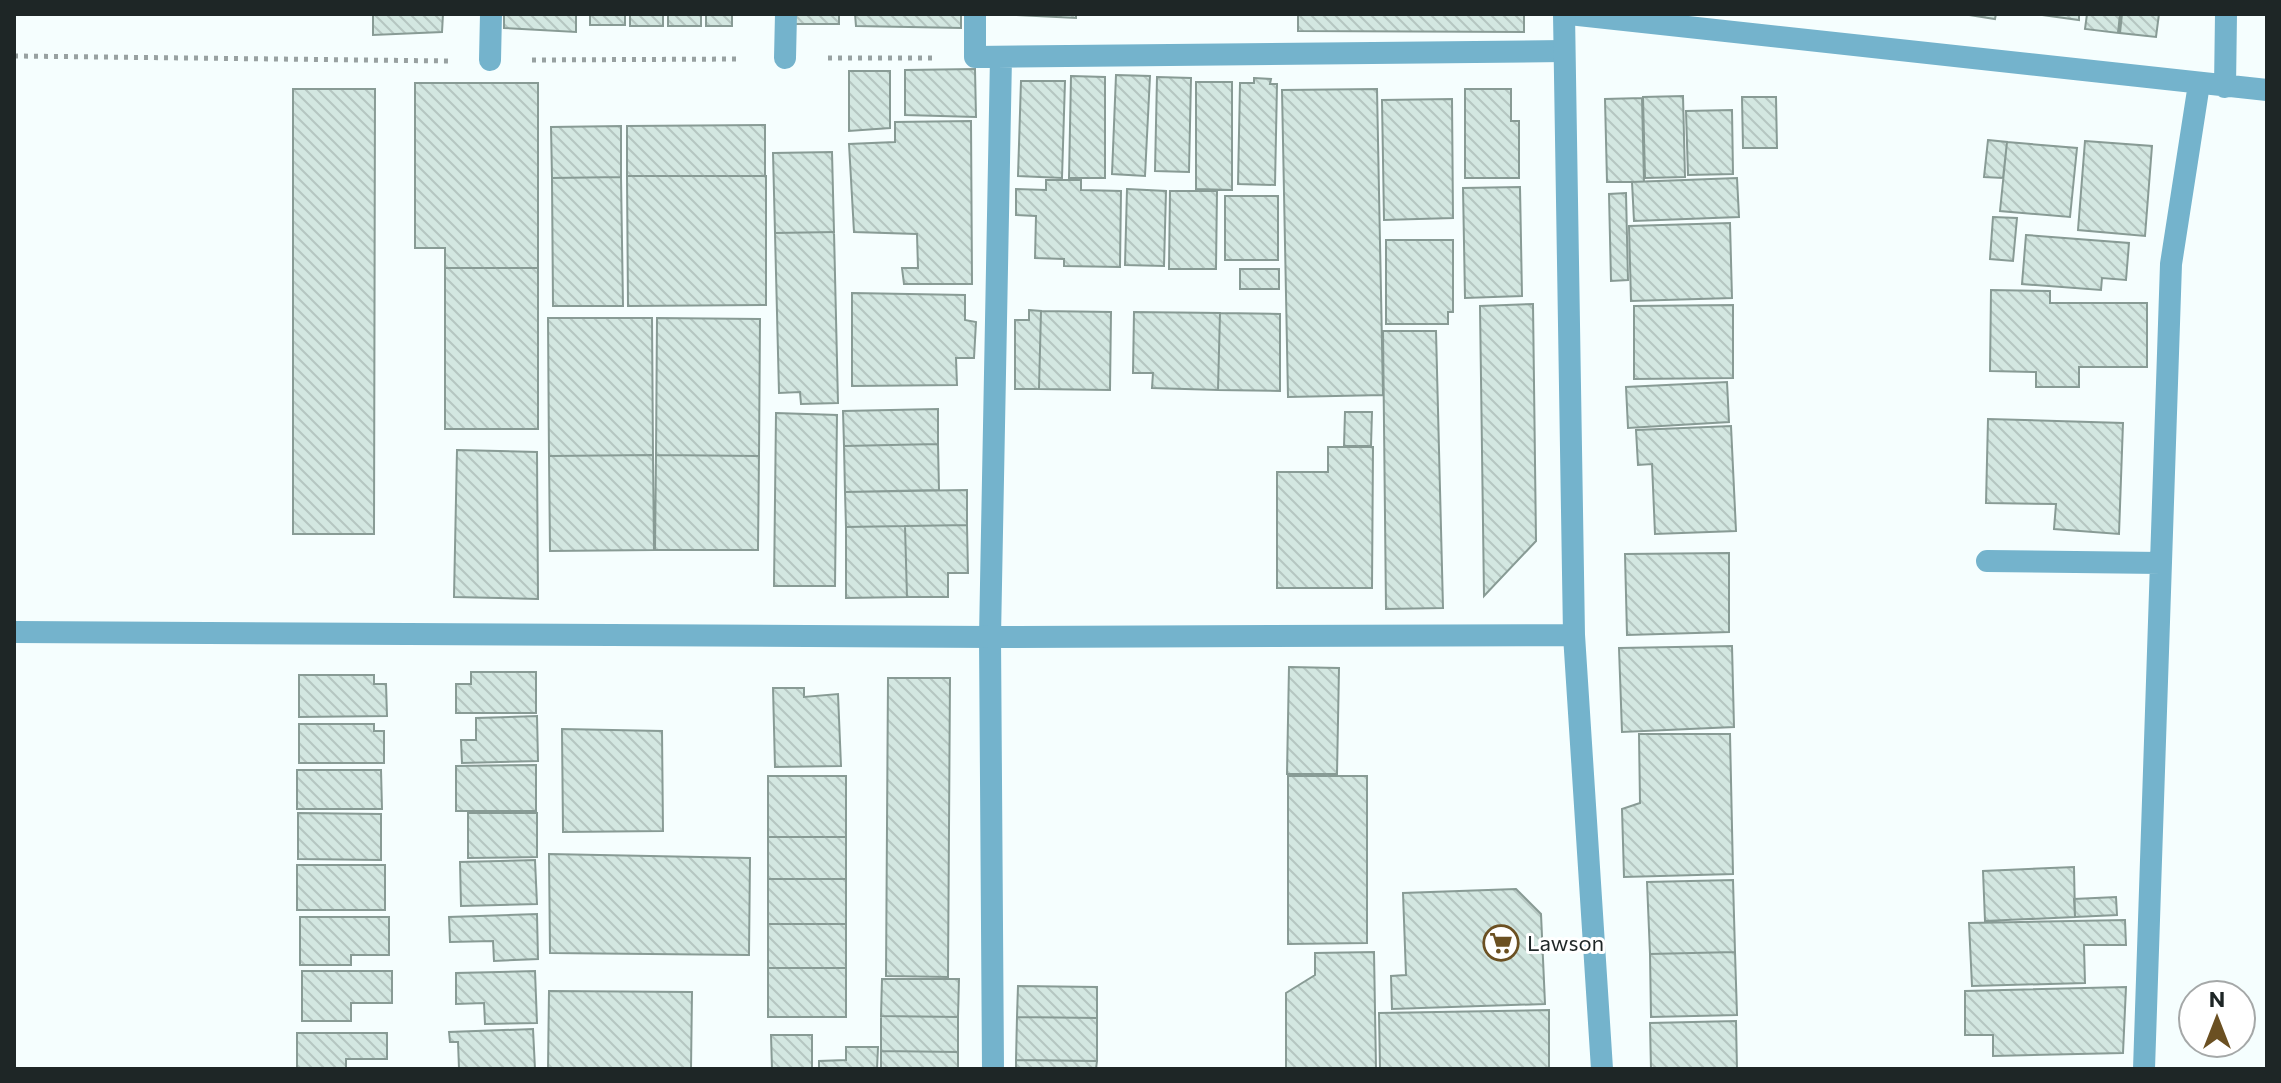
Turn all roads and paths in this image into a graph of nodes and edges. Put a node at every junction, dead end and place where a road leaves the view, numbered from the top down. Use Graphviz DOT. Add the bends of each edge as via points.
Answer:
graph roads {
  1 [pos="491,14"];
  2 [pos="786,14"];
  3 [pos="975,14"];
  4 [pos="1566,14"];
  5 [pos="2226,14"];
  6 [pos="1564,51"];
  7 [pos="14,56"];
  8 [pos="975,57"];
  9 [pos="1001,57"];
  10 [pos="785,58"];
  11 [pos="490,60"];
  12 [pos="2199,84"];
  13 [pos="2225,87"];
  14 [pos="2267,90"];
  15 [pos="1987,561"];
  16 [pos="2161,563"];
  17 [pos="14,632"];
  18 [pos="1574,635"];
  19 [pos="990,637"];
  20 [pos="993,1069"];
  21 [pos="1602,1069"];
  22 [pos="2144,1069"];
  1 -- 11 [label="street"];
  2 -- 10 [label="street"];
  3 -- 8 [label="street"];
  4 -- 6 [label="street"];
  4 -- 12 [label="street"];
  5 -- 13 [label="street"];
  6 -- 9 [label="street"];
  6 -- 18 [label="street"];
  7 -- 11 [label="path"];
  8 -- 9 [label="street"];
  8 -- 10 [label="path"];
  9 -- 19 [label="street"];
  10 -- 11 [label="path"];
  12 -- 13 [label="street"];
  12 -- 16 [label="street" via="2171,264"];
  13 -- 14 [label="street"];
  15 -- 16 [label="street"];
  16 -- 22 [label="street"];
  17 -- 19 [label="street"];
  18 -- 19 [label="street"];
  18 -- 21 [label="street"];
  19 -- 20 [label="street"];
}
